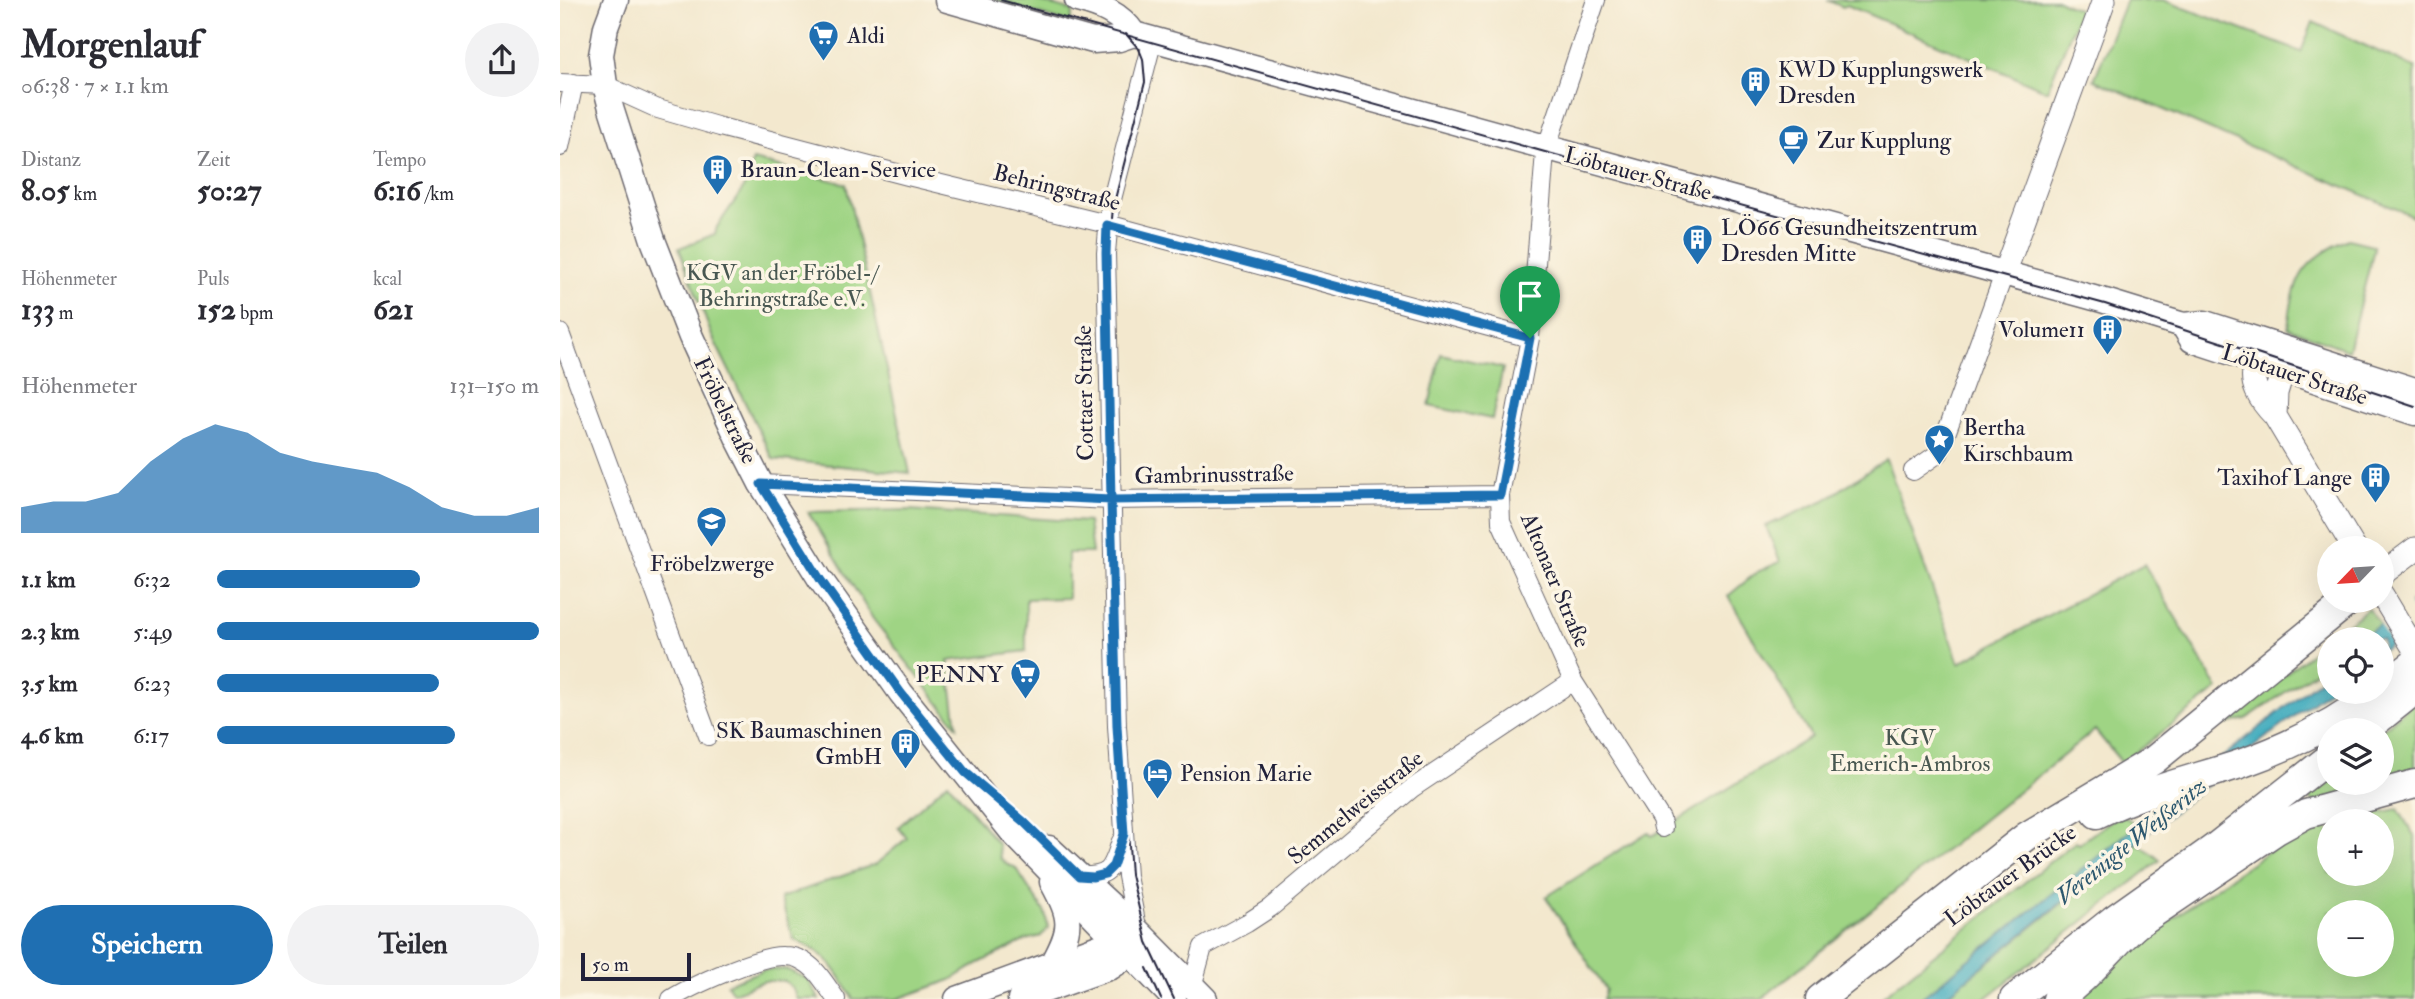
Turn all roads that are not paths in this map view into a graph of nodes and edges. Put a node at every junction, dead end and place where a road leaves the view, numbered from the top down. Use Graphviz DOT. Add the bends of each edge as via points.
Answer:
graph roads {
  1 [pos="616,0"];
  2 [pos="947,0"];
  3 [pos="1077,0"];
  4 [pos="1596,0"];
  5 [pos="2105,0"];
  6 [pos="1143,37"];
  7 [pos="567,83"];
  8 [pos="605,85"];
  9 [pos="560,146"];
  10 [pos="1546,148"];
  11 [pos="1107,225"];
  12 [pos="2004,274"];
  13 [pos="560,333"];
  14 [pos="1530,338"];
  15 [pos="2265,353"];
  16 [pos="2283,370"];
  17 [pos="2415,390"];
  18 [pos="2415,413"];
  19 [pos="2275,416"];
  20 [pos="1913,471"];
  21 [pos="761,484"];
  22 [pos="1500,495"];
  23 [pos="1111,500"];
  24 [pos="2347,536"];
  25 [pos="2415,549"];
  26 [pos="2394,565"];
  27 [pos="2334,613"];
  28 [pos="2393,613"];
  29 [pos="2415,650"];
  30 [pos="2415,663"];
  31 [pos="2394,679"];
  32 [pos="1573,681"];
  33 [pos="2415,690"];
  34 [pos="2359,704"];
  35 [pos="2380,718"];
  36 [pos="708,736"];
  37 [pos="2317,767"];
  38 [pos="965,772"];
  39 [pos="2415,784"];
  40 [pos="1663,828"];
  41 [pos="1124,834"];
  42 [pos="1043,863"];
  43 [pos="1079,876"];
  44 [pos="1128,942"];
  45 [pos="1052,965"];
  46 [pos="1191,995"];
  47 [pos="832,996"];
  48 [pos="671,999"];
  49 [pos="957,999"];
  50 [pos="1020,999"];
  51 [pos="1820,999"];
  52 [pos="1848,999"];
  53 [pos="2014,999"];
  54 [pos="2057,999"];
  1 -- 8 [label="main road, Fröbelstraße" via="601,55"];
  2 -- 6 [label="main road, Löbtauer Straße" via="1093,41"];
  3 -- 6 [label="main road, Löbtauer Straße" via="1114,13"];
  4 -- 10 [label="street, Altonaer Straße"];
  5 -- 12 [label="street"];
  6 -- 10 [label="main road, Löbtauer Straße"];
  6 -- 11 [label="street, Cottaer Straße"];
  7 -- 8 [label="street, Behringstraße"];
  7 -- 9 [label="street, Behringstraße"];
  8 -- 11 [label="street, Behringstraße" via="636,102 720,127"];
  8 -- 21 [label="main road, Fröbelstraße" via="645,215 691,337"];
  10 -- 12 [label="main road, Löbtauer Straße"];
  10 -- 14 [label="street, Altonaer Straße"];
  11 -- 14 [label="street, Behringstraße"];
  11 -- 23 [label="street, Cottaer Straße"];
  12 -- 15 [label="main road, Löbtauer Straße" via="2183,325 2201,321"];
  12 -- 20 [label="street" via="1939,453"];
  13 -- 36 [label="street"];
  14 -- 22 [label="street, Altonaer Straße"];
  15 -- 16 [label="main road, Löbtauer Straße"];
  15 -- 17 [label="main road, Löbtauer Straße"];
  15 -- 19 [label="street" via="2252,377 2265,407"];
  16 -- 18 [label="main road, Löbtauer Straße"];
  16 -- 19 [label="street"];
  19 -- 24 [label="street"];
  21 -- 23 [label="street, Gambrinusstraße"];
  21 -- 38 [label="main road, Fröbelstraße" via="863,642"];
  22 -- 23 [label="street, Gambrinusstraße"];
  22 -- 32 [label="street, Altonaer Straße" via="1500,522"];
  23 -- 41 [label="street, Cottaer Straße"];
  25 -- 26 [label="street"];
  27 -- 51 [label="main road" via="2154,760 2027,836"];
  28 -- 29 [label="street"];
  30 -- 31 [label="main road, Löbtauer Brücke"];
  32 -- 40 [label="street, Altonaer Straße"];
  32 -- 46 [label="street, Semmelweisstraße" via="1411,789 1270,908 1203,947"];
  33 -- 35 [label="main road"];
  34 -- 52 [label="main road, Löbtauer Brücke" via="2280,748 2141,795 2070,829 2026,858"];
  37 -- 53 [label="main road"];
  38 -- 42 [label="main road, Fröbelstraße"];
  38 -- 43 [label="main road, Fröbelstraße"];
  39 -- 54 [label="main road" via="2306,814 2277,830 2136,925"];
  41 -- 43 [label="street, Cottaer Straße" via="1113,866 1105,874"];
  41 -- 44 [label="street, Cottaer Straße"];
  42 -- 44 [label="main road, Fröbelstraße"];
  42 -- 45 [label="main road" via="1063,903 1069,928"];
  43 -- 44 [label="main road, Fröbelstraße"];
  44 -- 45 [label="main road"];
  44 -- 46 [label="main road, Fröbelstraße"];
  44 -- 50 [label="main road" via="1111,967"];
  45 -- 49 [label="main road"];
  47 -- 48 [label="street" via="808,964 783,956 748,964"];
}
